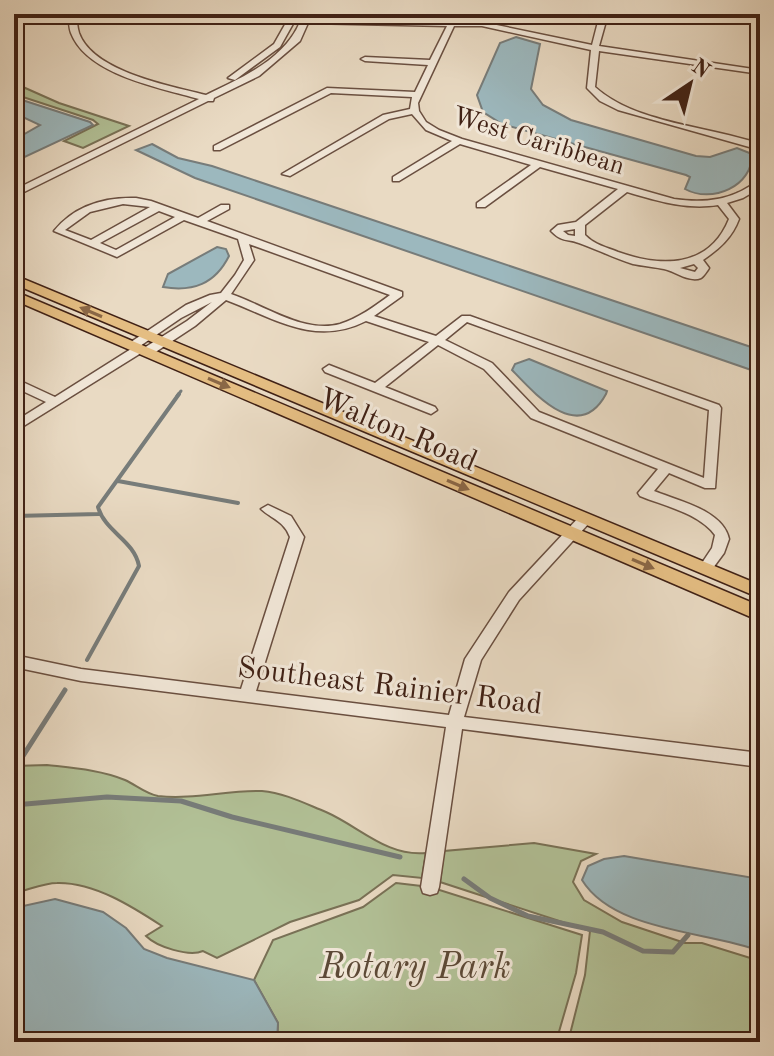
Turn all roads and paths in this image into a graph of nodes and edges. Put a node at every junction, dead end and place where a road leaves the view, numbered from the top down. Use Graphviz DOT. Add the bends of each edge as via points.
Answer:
graph roads {
  1 [pos="72,14"];
  2 [pos="604,14"];
  3 [pos="294,16"];
  4 [pos="308,16"];
  5 [pos="454,18"];
  6 [pos="595,48"];
  7 [pos="365,59"];
  8 [pos="679,62"];
  9 [pos="431,63"];
  10 [pos="760,72"];
  11 [pos="678,77"];
  12 [pos="198,95"];
  13 [pos="417,95"];
  14 [pos="210,99"];
  15 [pos="414,111"];
  16 [pos="459,141"];
  17 [pos="760,147"];
  18 [pos="217,148"];
  19 [pos="538,164"];
  20 [pos="287,174"];
  21 [pos="396,179"];
  22 [pos="14,183"];
  23 [pos="760,184"];
  24 [pos="625,189"];
  25 [pos="14,194"];
  26 [pos="721,202"];
  27 [pos="481,205"];
  28 [pos="158,207"];
  29 [pos="225,207"];
  30 [pos="184,216"];
  31 [pos="199,222"];
  32 [pos="579,225"];
  33 [pos="242,237"];
  34 [pos="582,240"];
  35 [pos="91,244"];
  36 [pos="14,279"];
  37 [pos="14,295"];
  38 [pos="222,296"];
  39 [pos="367,317"];
  40 [pos="435,342"];
  41 [pos="146,345"];
  42 [pos="329,369"];
  43 [pos="14,382"];
  44 [pos="377,388"];
  45 [pos="55,402"];
  46 [pos="431,410"];
  47 [pos="14,428"];
  48 [pos="666,468"];
  49 [pos="268,509"];
  50 [pos="578,526"];
  51 [pos="705,569"];
  52 [pos="760,592"];
  53 [pos="760,614"];
  54 [pos="14,661"];
  55 [pos="247,694"];
  56 [pos="455,721"];
  57 [pos="760,760"];
  58 [pos="430,887"];
  1 -- 12 [label="street" via="73,33 90,56"];
  2 -- 6 [label="street, West Caribbean"];
  3 -- 4 [label="street"];
  3 -- 12 [label="street" via="277,45"];
  4 -- 5 [label="street"];
  4 -- 14 [label="street" via="297,39 279,58"];
  5 -- 6 [label="street"];
  5 -- 9 [label="street, West Caribbean"];
  6 -- 8 [label="street"];
  6 -- 17 [label="street, West Caribbean" via="591,88 598,98"];
  7 -- 9 [label="street"];
  8 -- 10 [label="street"];
  8 -- 11 [label="street"];
  9 -- 13 [label="street, West Caribbean"];
  12 -- 14 [label="street"];
  12 -- 22 [label="street"];
  13 -- 15 [label="street, West Caribbean"];
  13 -- 18 [label="street" via="330,90"];
  14 -- 25 [label="street"];
  15 -- 16 [label="street, West Caribbean" via="428,127"];
  15 -- 20 [label="street" via="386,117"];
  16 -- 19 [label="street, West Caribbean"];
  16 -- 21 [label="street"];
  19 -- 24 [label="street, West Caribbean"];
  19 -- 27 [label="street"];
  23 -- 26 [label="street, West Caribbean" via="741,199"];
  24 -- 26 [label="street, West Caribbean" via="683,203"];
  24 -- 32 [label="street"];
  26 -- 34 [label="street" via="733,215 732,226 698,261 704,268 698,275 634,260"];
  28 -- 30 [label="street"];
  28 -- 35 [label="street"];
  28 -- 35 [label="street" via="115,201 66,221 59,231"];
  29 -- 31 [label="street"];
  30 -- 31 [label="street"];
  30 -- 35 [label="street" via="117,254"];
  31 -- 33 [label="street"];
  32 -- 34 [label="street"];
  32 -- 34 [label="street" via="556,231"];
  33 -- 38 [label="street" via="249,260"];
  33 -- 39 [label="street" via="398,294"];
  41 -- 36 [label="main road, Walton Road, one-way"];
  37 -- 41 [label="main road, Walton Road"];
  38 -- 39 [label="street" via="310,329 344,328"];
  38 -- 41 [label="street" via="214,309"];
  39 -- 40 [label="street"];
  40 -- 44 [label="street"];
  40 -- 48 [label="street" via="486,365 535,415"];
  40 -- 48 [label="street" via="466,318 715,408 710,485"];
  41 -- 45 [label="street"];
  41 -- 50 [label="main road, Walton Road"];
  42 -- 44 [label="street"];
  43 -- 45 [label="street"];
  44 -- 46 [label="street"];
  45 -- 47 [label="street"];
  48 -- 51 [label="street" via="645,493 714,522 722,533"];
  49 -- 55 [label="street" via="294,525 297,537"];
  50 -- 51 [label="main road, Walton Road"];
  50 -- 53 [label="main road, Walton Road, one-way"];
  50 -- 56 [label="street" via="524,584 485,637 463,684"];
  51 -- 52 [label="main road, Walton Road"];
  54 -- 55 [label="street, Southeast Rainier Road" via="81,675"];
  55 -- 56 [label="street, Southeast Rainier Road"];
  56 -- 57 [label="street, Southeast Rainier Road"];
  56 -- 58 [label="street"];
}
